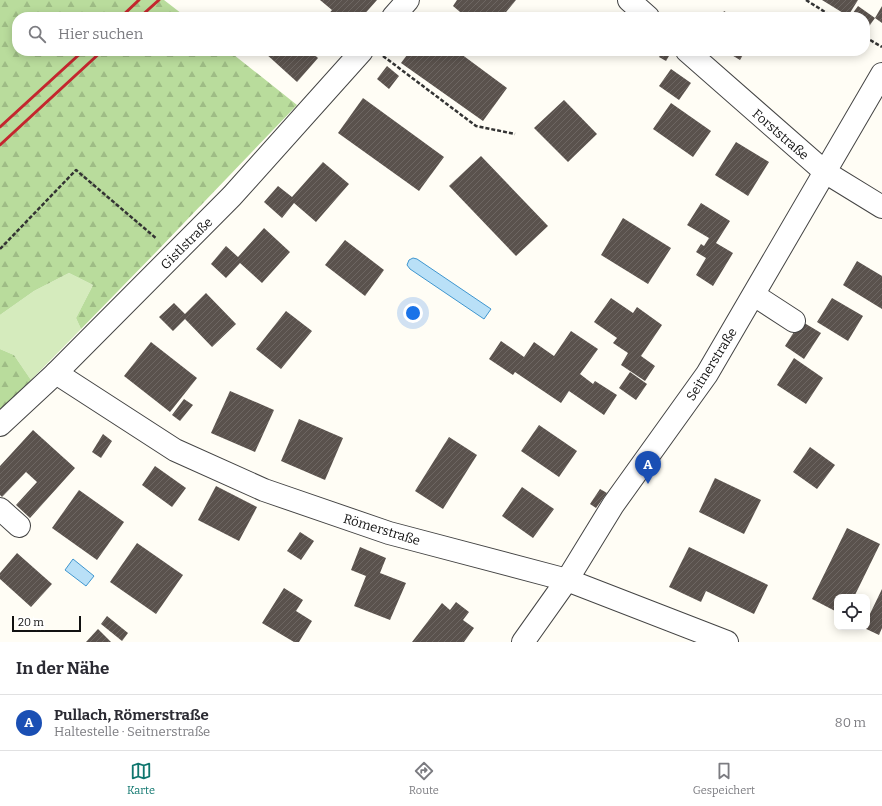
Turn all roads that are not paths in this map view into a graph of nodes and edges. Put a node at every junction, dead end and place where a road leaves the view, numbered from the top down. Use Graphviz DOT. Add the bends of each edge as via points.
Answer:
graph roads {
  1 [pos="408,0"];
  2 [pos="629,0"];
  3 [pos="397,12"];
  4 [pos="642,12"];
  5 [pos="369,56"];
  6 [pos="693,56"];
  7 [pos="882,74"];
  8 [pos="825,172"];
  9 [pos="882,207"];
  10 [pos="754,294"];
  11 [pos="794,321"];
  12 [pos="56,373"];
  13 [pos="0,425"];
  14 [pos="0,509"];
  15 [pos="19,526"];
  16 [pos="567,580"];
  17 [pos="523,642"];
  18 [pos="727,642"];
  1 -- 3 [label="street"];
  2 -- 4 [label="street"];
  5 -- 12 [label="street, Gistlstraße"];
  6 -- 8 [label="street, Forststraße"];
  7 -- 8 [label="street, Seitnerstraße"];
  8 -- 9 [label="street, Forststraße"];
  8 -- 10 [label="street, Seitnerstraße"];
  10 -- 11 [label="street"];
  10 -- 16 [label="street, Seitnerstraße" via="707,374 613,506"];
  12 -- 13 [label="street, Gistlstraße"];
  12 -- 16 [label="street, Römerstraße" via="175,450 264,490 389,533"];
  14 -- 15 [label="street"];
  16 -- 17 [label="street, Seitnerstraße"];
  16 -- 18 [label="street, Römerstraße"];
}
